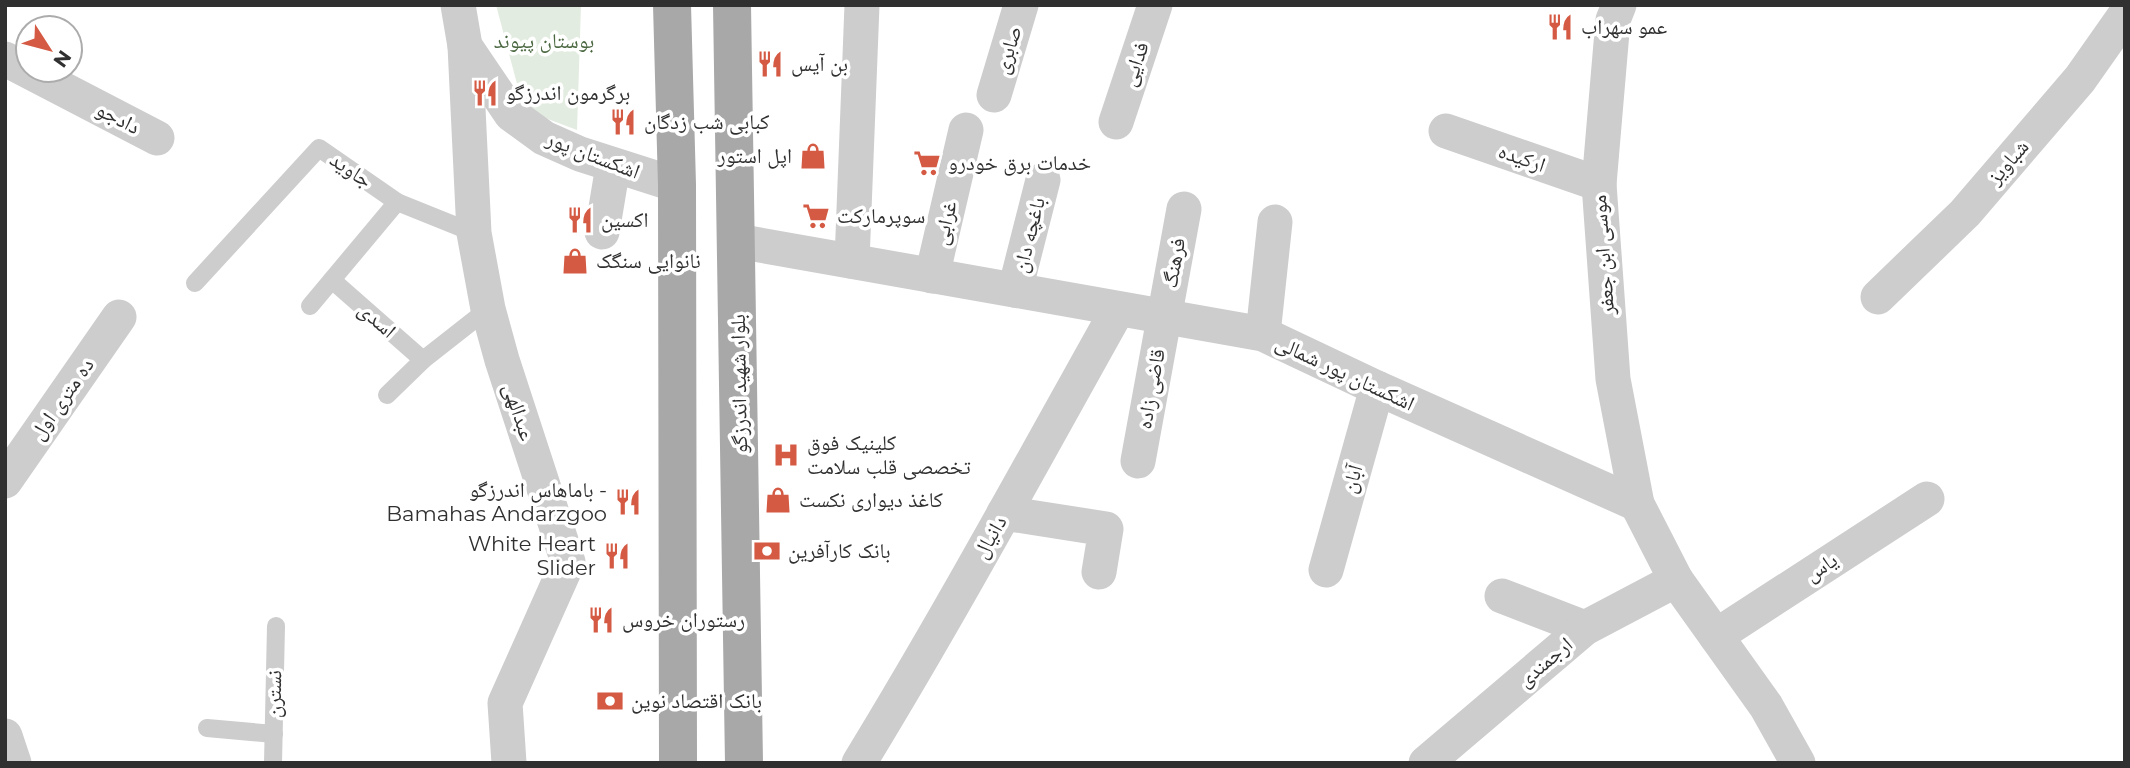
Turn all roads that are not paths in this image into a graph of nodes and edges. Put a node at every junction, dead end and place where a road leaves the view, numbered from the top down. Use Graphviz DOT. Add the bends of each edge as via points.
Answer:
graph roads {
  1 [pos="458,5"];
  2 [pos="672,5"];
  3 [pos="732,5"];
  4 [pos="862,5"];
  5 [pos="1021,5"];
  6 [pos="1155,5"];
  7 [pos="1619,5"];
  8 [pos="2125,15"];
  9 [pos="465,46"];
  10 [pos="5,59"];
  11 [pos="994,95"];
  12 [pos="1116,122"];
  13 [pos="966,130"];
  14 [pos="1446,131"];
  15 [pos="157,138"];
  16 [pos="613,166"];
  17 [pos="1043,180"];
  18 [pos="1599,184"];
  19 [pos="677,185"];
  20 [pos="397,202"];
  21 [pos="1184,209"];
  22 [pos="1275,222"];
  23 [pos="602,232"];
  24 [pos="474,233"];
  25 [pos="737,241"];
  26 [pos="852,261"];
  27 [pos="933,276"];
  28 [pos="332,280"];
  29 [pos="195,283"];
  30 [pos="1015,290"];
  31 [pos="1878,297"];
  32 [pos="310,306"];
  33 [pos="488,309"];
  34 [pos="1118,309"];
  35 [pos="119,317"];
  36 [pos="1164,317"];
  37 [pos="1263,334"];
  38 [pos="423,360"];
  39 [pos="1377,388"];
  40 [pos="387,395"];
  41 [pos="1138,461"];
  42 [pos="5,481"];
  43 [pos="1927,499"];
  44 [pos="1637,504"];
  45 [pos="1004,513"];
  46 [pos="1326,570"];
  47 [pos="1099,572"];
  48 [pos="1676,580"];
  49 [pos="1502,596"];
  50 [pos="276,626"];
  51 [pos="1585,628"];
  52 [pos="1716,636"];
  53 [pos="206,728"];
  54 [pos="274,734"];
  55 [pos="5,736"];
  56 [pos="741,759"];
  57 [pos="679,761"];
  58 [pos="13,763"];
  59 [pos="273,763"];
  60 [pos="509,763"];
  61 [pos="859,763"];
  62 [pos="1426,763"];
  63 [pos="1798,763"];
  1 -- 9 [label="street, اشکستان پور"];
  2 -- 19 [label="main road"];
  3 -- 25 [label="main road, بلوار شهید اندرزگو"];
  4 -- 26 [label="street"];
  5 -- 11 [label="street, صابری"];
  6 -- 12 [label="street, فدایی"];
  7 -- 18 [label="street, موسی ابن جعفر" via="1613,20"];
  8 -- 31 [label="street, شباویز" via="2080,79 1965,213"];
  9 -- 16 [label="street, اشکستان پور" via="511,114 544,138"];
  9 -- 24 [label="street, عبدالهی"];
  10 -- 15 [label="street, دادجو"];
  13 -- 27 [label="street, غرابی"];
  14 -- 18 [label="street, ارکیده"];
  16 -- 19 [label="street, اشکستان پور"];
  16 -- 23 [label="street"];
  17 -- 30 [label="street, باغچه دان"];
  18 -- 44 [label="street, موسی ابن جعفر" via="1613,380"];
  19 -- 57 [label="main road"];
  20 -- 24 [label="lane, جاوید"];
  20 -- 28 [label="lane"];
  20 -- 29 [label="lane, جاوید" via="319,148"];
  21 -- 36 [label="street, فرهنگ"];
  22 -- 37 [label="street"];
  24 -- 33 [label="street, عبدالهی"];
  25 -- 26 [label="street, اشکستان پور شمالی"];
  25 -- 56 [label="main road, بلوار شهید اندرزگو"];
  26 -- 27 [label="street, اشکستان پور شمالی"];
  27 -- 30 [label="street, اشکستان پور شمالی"];
  28 -- 32 [label="lane"];
  28 -- 38 [label="lane, اسدی"];
  30 -- 34 [label="street, اشکستان پور شمالی"];
  33 -- 38 [label="lane"];
  33 -- 60 [label="street, عبدالهی" via="568,562 505,703"];
  34 -- 36 [label="street, اشکستان پور شمالی"];
  34 -- 45 [label="street, دانیال"];
  35 -- 42 [label="street, ده متری اول"];
  36 -- 37 [label="street, اشکستان پور شمالی"];
  36 -- 41 [label="street, قاضی زاده"];
  37 -- 39 [label="street, اشکستان پور شمالی"];
  38 -- 40 [label="lane"];
  39 -- 44 [label="street, اشکستان پور شمالی"];
  39 -- 46 [label="street, آبان"];
  43 -- 52 [label="street, یاس"];
  44 -- 48 [label="street"];
  45 -- 47 [label="street" via="1106,529"];
  45 -- 61 [label="street, دانیال"];
  48 -- 51 [label="street, ارجمندی"];
  48 -- 52 [label="street"];
  49 -- 51 [label="street"];
  50 -- 54 [label="lane, نسترن"];
  51 -- 62 [label="street, ارجمندی"];
  52 -- 63 [label="street" via="1766,706"];
  53 -- 54 [label="lane"];
  54 -- 59 [label="lane, نسترن"];
  55 -- 58 [label="street"];
}
